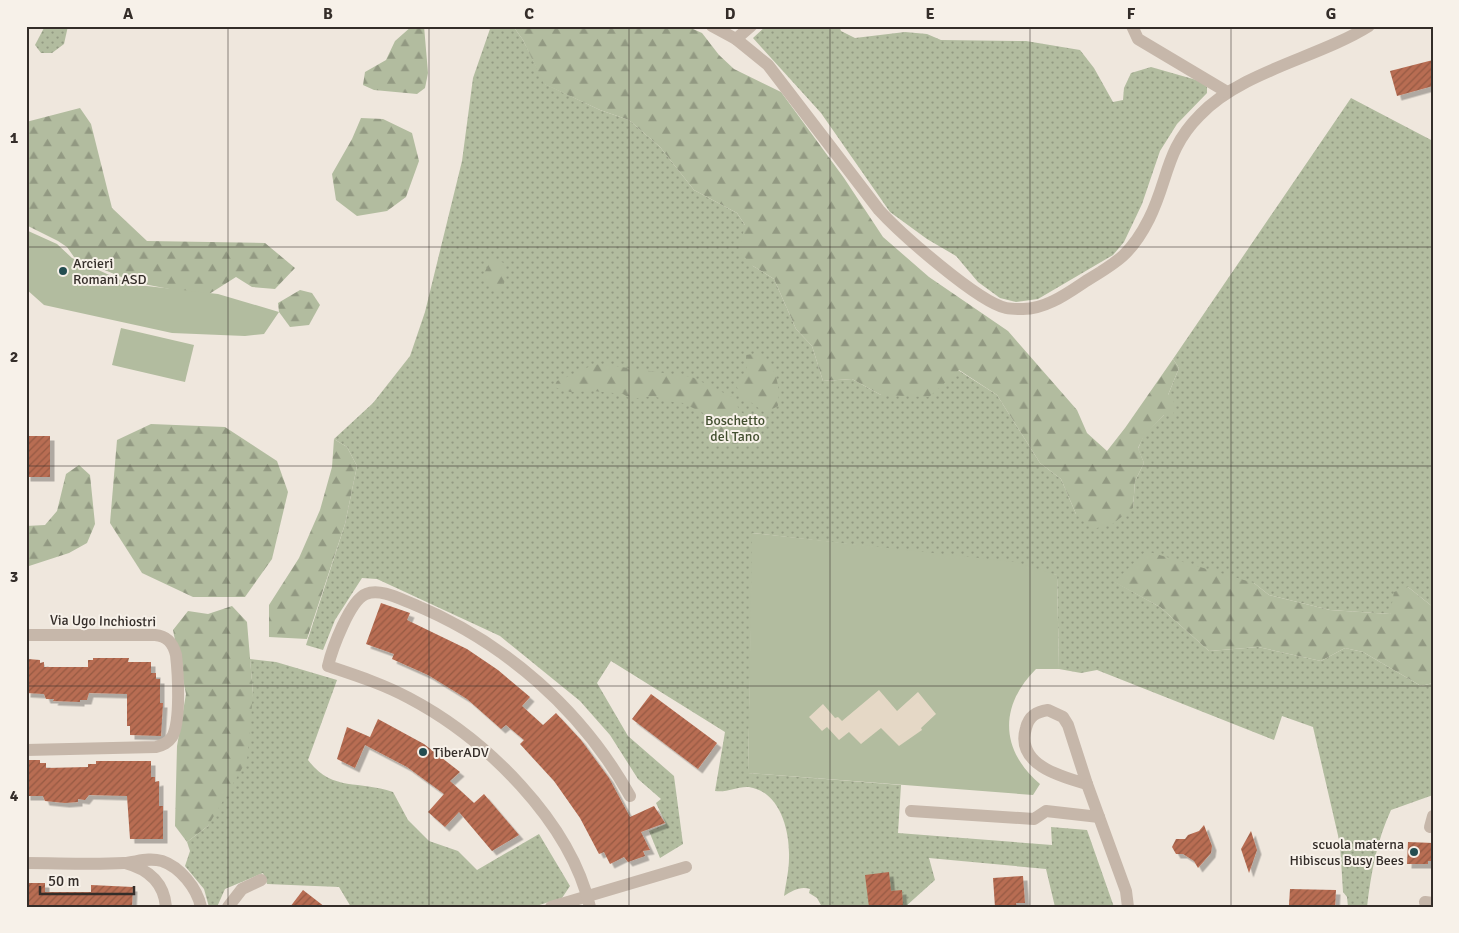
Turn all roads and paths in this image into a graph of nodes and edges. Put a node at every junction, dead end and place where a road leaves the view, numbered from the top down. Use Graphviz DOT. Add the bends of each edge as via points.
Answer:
graph roads {
  1 [pos="712,26"];
  2 [pos="751,26"];
  3 [pos="1132,26"];
  4 [pos="1369,26"];
  5 [pos="736,39"];
  6 [pos="1227,92"];
  7 [pos="26,635"];
  8 [pos="26,750"];
  9 [pos="1087,784"];
  10 [pos="630,796"];
  11 [pos="911,810"];
  12 [pos="1099,817"];
  13 [pos="125,863"];
  14 [pos="26,864"];
  15 [pos="686,867"];
  16 [pos="176,870"];
  17 [pos="261,880"];
  18 [pos="158,883"];
  19 [pos="589,901"];
  20 [pos="166,907"];
  21 [pos="201,907"];
  22 [pos="228,907"];
  23 [pos="551,907"];
  24 [pos="1128,907"];
  1 -- 5 [label="street"];
  2 -- 5 [label="street"];
  3 -- 6 [label="street" via="1138,39"];
  4 -- 6 [label="street"];
  5 -- 6 [label="street" via="768,65 878,210 898,230 985,298 1006,308 1024,310 1058,299 1120,260 1150,217 1171,155 1183,132"];
  7 -- 8 [label="street, Via Ugo Inchiostri" via="155,636 167,639 176,655 177,716 174,734 160,746"];
  9 -- 9 [label="street" via="1063,717 1048,710 1033,715 1025,731 1028,754 1048,771"];
  9 -- 12 [label="street"];
  10 -- 19 [label="street" via="604,753 556,698 508,659 460,626 427,610 380,592 366,593 358,601 335,641 328,666 411,699 490,755 546,816 566,849"];
  11 -- 12 [label="street" via="1034,819 1046,811"];
  12 -- 24 [label="street" via="1126,891"];
  13 -- 14 [label="street"];
  13 -- 16 [label="street" via="154,860"];
  13 -- 18 [label="street" via="145,870"];
  15 -- 19 [label="street"];
  16 -- 18 [label="street"];
  16 -- 21 [label="street" via="194,888"];
  17 -- 22 [label="street" via="242,889"];
  18 -- 20 [label="street"];
  19 -- 23 [label="street"];
}
